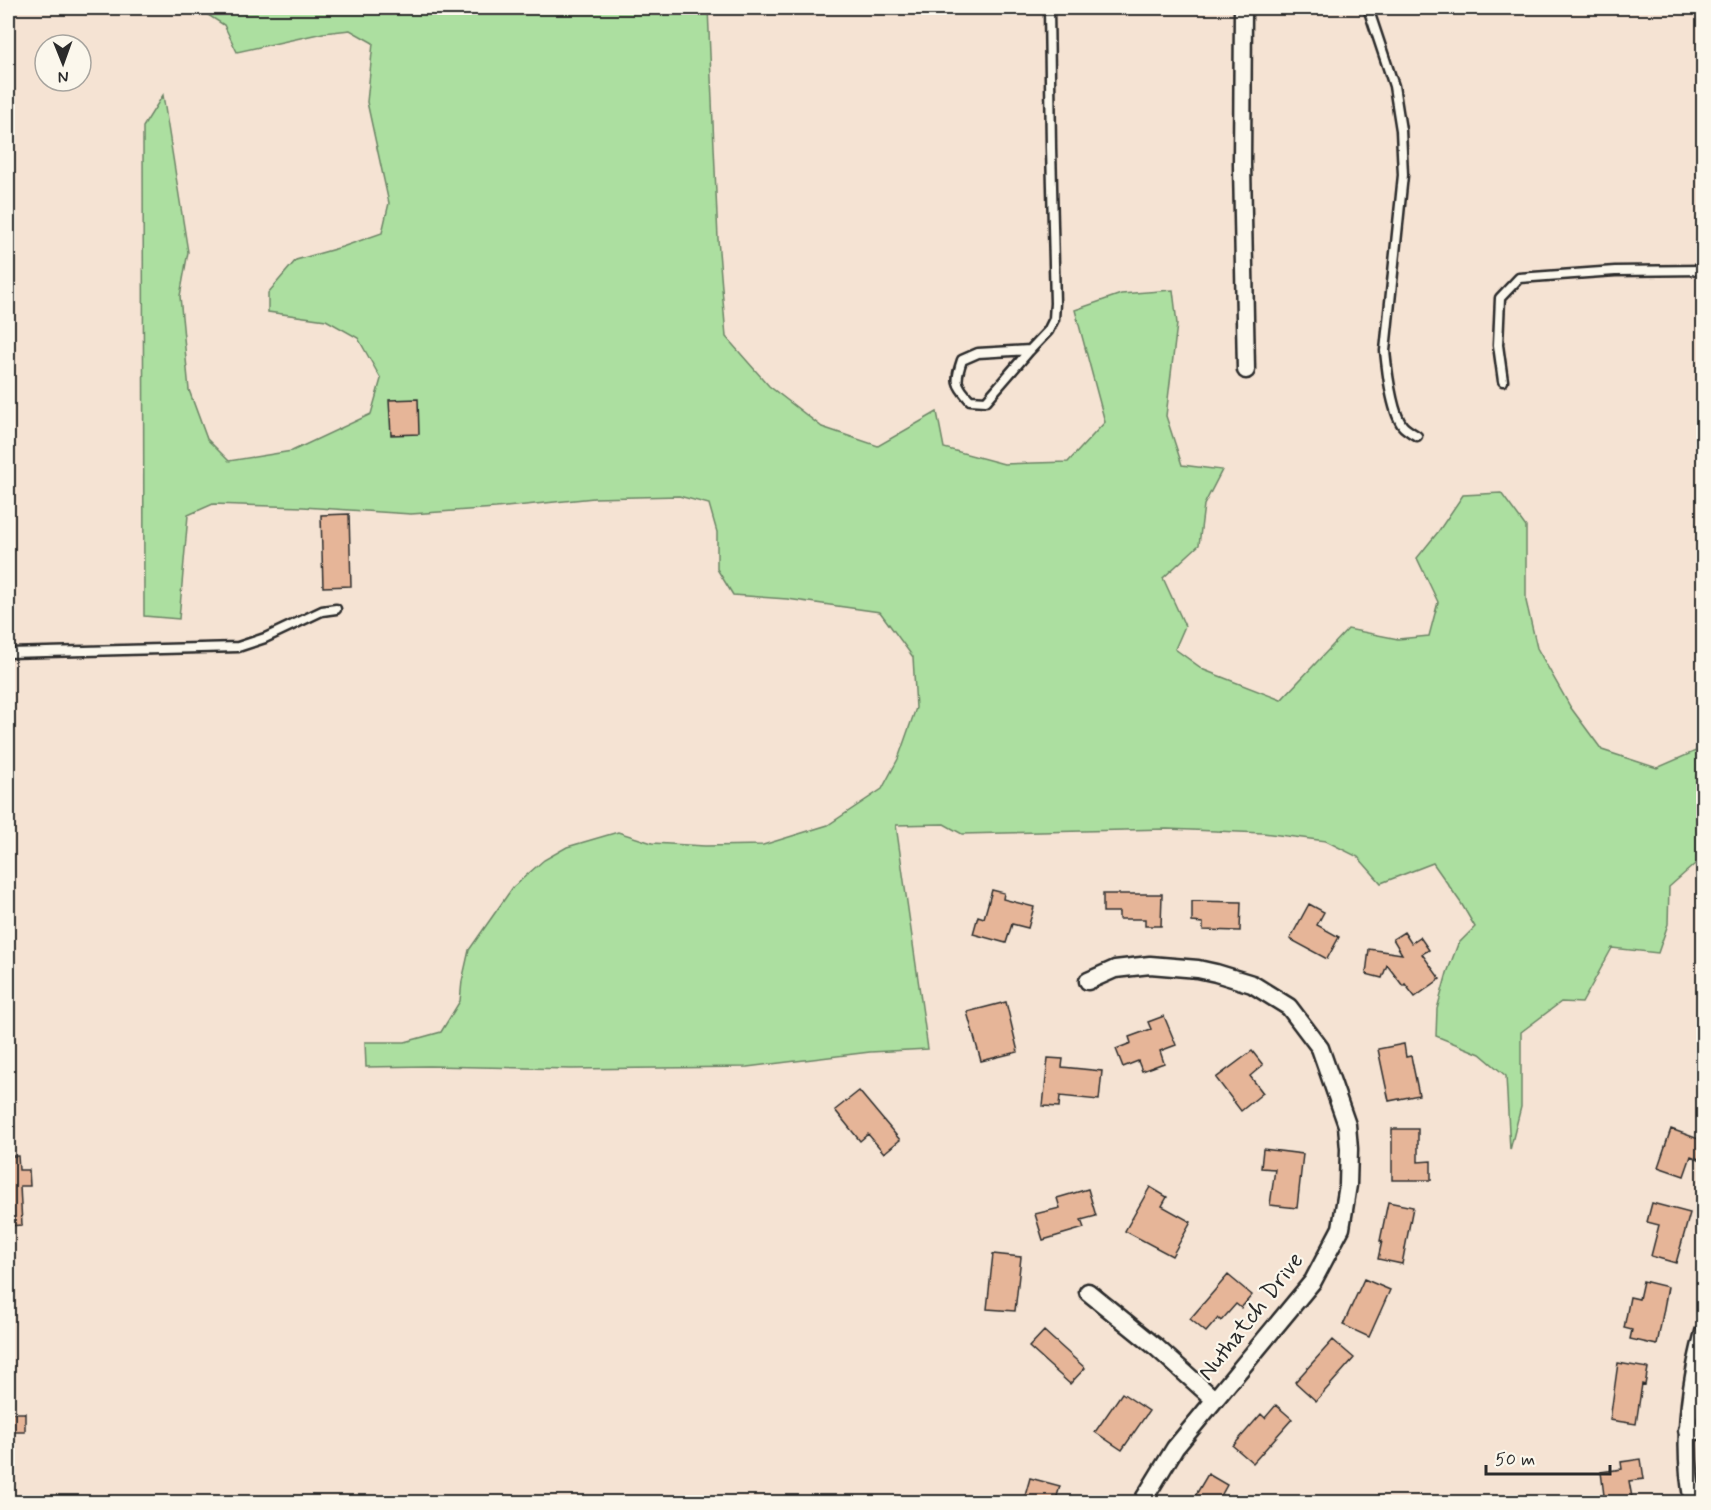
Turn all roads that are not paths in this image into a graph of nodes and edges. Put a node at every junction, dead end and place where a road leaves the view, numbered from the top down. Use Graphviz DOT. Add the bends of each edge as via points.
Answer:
graph roads {
  1 [pos="1049,8"];
  2 [pos="1243,8"];
  3 [pos="1368,8"];
  4 [pos="1704,270"];
  5 [pos="1030,350"];
  6 [pos="1246,370"];
  7 [pos="1503,381"];
  8 [pos="1417,436"];
  9 [pos="336,609"];
  10 [pos="8,653"];
  11 [pos="1088,981"];
  12 [pos="1088,1292"];
  13 [pos="1704,1332"];
  14 [pos="1215,1400"];
  15 [pos="1696,1431"];
  16 [pos="1142,1503"];
  17 [pos="1693,1503"];
  1 -- 5 [label="lane" via="1055,303 1048,331"];
  2 -- 6 [label="street"];
  3 -- 8 [label="lane" via="1394,86 1401,130 1403,175 1385,351 1387,374 1402,426"];
  4 -- 7 [label="lane" via="1519,278 1500,298 1498,345"];
  5 -- 5 [label="lane" via="986,401 970,400 959,388 957,375 962,360 978,353"];
  9 -- 10 [label="lane" via="322,610 238,647"];
  11 -- 14 [label="street, Nuthatch Drive" via="1114,969 1150,965 1198,969 1252,984 1289,1007 1320,1048 1347,1125 1348,1185 1341,1228 1313,1281"];
  12 -- 14 [label="street"];
  13 -- 15 [label="street" via="1695,1366"];
  14 -- 16 [label="street, Nuthatch Drive" via="1175,1448"];
  15 -- 17 [label="street" via="1689,1481"];
}
